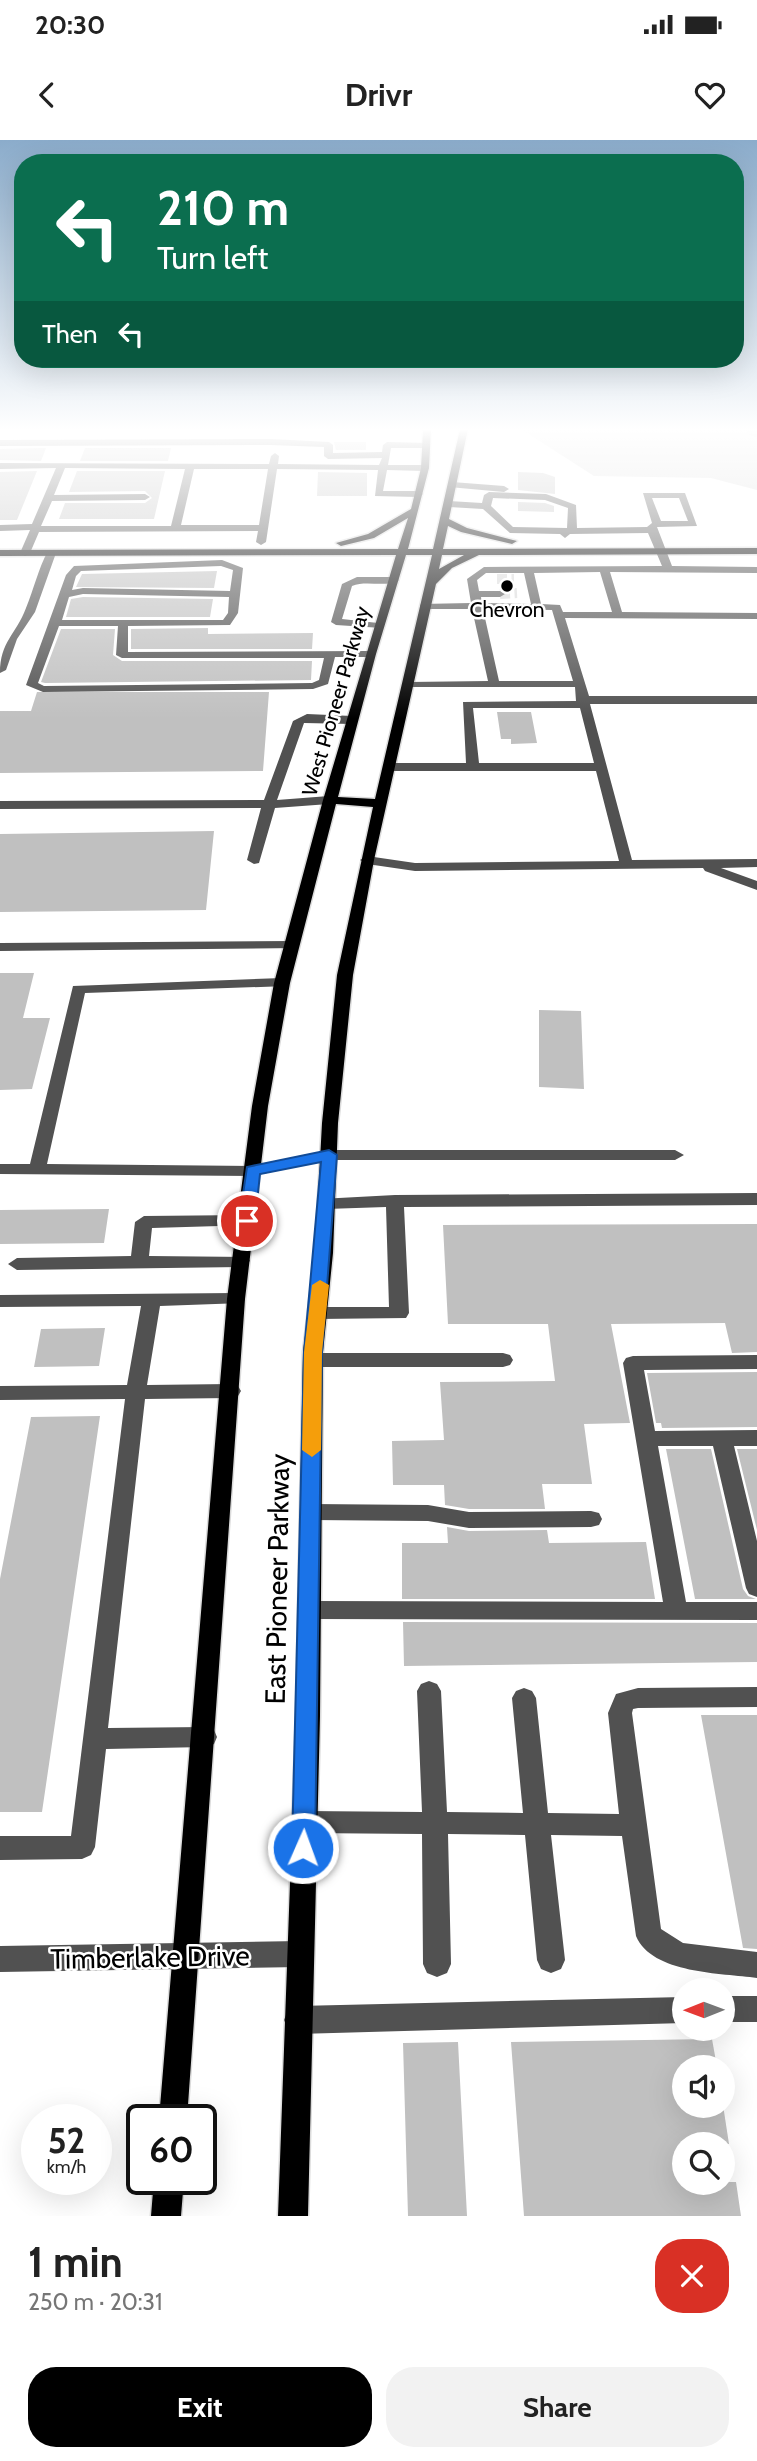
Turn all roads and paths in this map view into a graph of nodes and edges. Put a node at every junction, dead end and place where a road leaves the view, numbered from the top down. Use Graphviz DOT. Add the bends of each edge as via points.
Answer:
graph roads {
  1 [pos="176,526"];
  2 [pos="388,526"];
  3 [pos="410,526"];
  4 [pos="445,526"];
  5 [pos="459,526"];
  6 [pos="508,526"];
  7 [pos="568,526"];
  8 [pos="669,526"];
  9 [pos="654,527"];
  10 [pos="0,528"];
  11 [pos="35,528"];
  12 [pos="263,528"];
  13 [pos="175,529"];
  14 [pos="565,538"];
  15 [pos="261,542"];
  16 [pos="341,542"];
  17 [pos="519,542"];
  18 [pos="0,544"];
  19 [pos="757,544"];
  20 [pos="661,545"];
  21 [pos="439,546"];
  22 [pos="404,547"];
  23 [pos="27,548"];
  24 [pos="488,550"];
  25 [pos="757,551"];
  26 [pos="285,552"];
  27 [pos="0,553"];
  28 [pos="51,553"];
  29 [pos="74,553"];
  30 [pos="89,566"];
  31 [pos="604,569"];
  32 [pos="668,569"];
  33 [pos="564,570"];
  34 [pos="757,570"];
  35 [pos="394,580"];
  36 [pos="531,582"];
  37 [pos="429,584"];
  38 [pos="499,586"];
  39 [pos="515,586"];
  40 [pos="474,587"];
  41 [pos="235,594"];
  42 [pos="65,595"];
  43 [pos="425,606"];
  44 [pos="537,607"];
  45 [pos="478,611"];
  46 [pos="30,612"];
  47 [pos="559,615"];
  48 [pos="618,615"];
  49 [pos="757,616"];
  50 [pos="55,623"];
  51 [pos="123,623"];
  52 [pos="378,626"];
  53 [pos="0,633"];
  54 [pos="568,645"];
  55 [pos="331,653"];
  56 [pos="370,654"];
  57 [pos="0,670"];
  58 [pos="409,684"];
  59 [pos="494,684"];
  60 [pos="577,684"];
  61 [pos="757,700"];
  62 [pos="582,702"];
  63 [pos="352,720"];
  64 [pos="389,767"];
  65 [pos="473,767"];
  66 [pos="601,767"];
  67 [pos="329,800"];
  68 [pos="378,803"];
  69 [pos="269,804"];
  70 [pos="0,805"];
  71 [pos="254,860"];
  72 [pos="367,860"];
  73 [pos="626,863"];
  74 [pos="690,863"];
  75 [pos="757,863"];
  76 [pos="757,886"];
  77 [pos="293,945"];
  78 [pos="0,947"];
  79 [pos="282,983"];
  80 [pos="329,1155"];
  81 [pos="675,1155"];
  82 [pos="0,1169"];
  83 [pos="37,1169"];
  84 [pos="253,1171"];
  85 [pos="757,1199"];
  86 [pos="395,1201"];
  87 [pos="326,1203"];
  88 [pos="247,1221"];
  89 [pos="241,1261"];
  90 [pos="139,1262"];
  91 [pos="17,1264"];
  92 [pos="236,1299"];
  93 [pos="0,1301"];
  94 [pos="151,1301"];
  95 [pos="318,1314"];
  96 [pos="313,1360"];
  97 [pos="503,1360"];
  98 [pos="757,1362"];
  99 [pos="231,1391"];
  100 [pos="136,1392"];
  101 [pos="0,1393"];
  102 [pos="646,1438"];
  103 [pos="722,1438"];
  104 [pos="757,1438"];
  105 [pos="311,1512"];
  106 [pos="591,1519"];
  107 [pos="757,1588"];
  108 [pos="309,1610"];
  109 [pos="676,1611"];
  110 [pos="757,1611"];
  111 [pos="429,1691"];
  112 [pos="757,1697"];
  113 [pos="524,1698"];
  114 [pos="205,1737"];
  115 [pos="95,1740"];
  116 [pos="304,1822"];
  117 [pos="435,1823"];
  118 [pos="537,1824"];
  119 [pos="633,1825"];
  120 [pos="0,1848"];
  121 [pos="300,1954"];
  122 [pos="185,1958"];
  123 [pos="0,1959"];
  124 [pos="551,1959"];
  125 [pos="438,1964"];
  126 [pos="757,1965"];
  127 [pos="757,2009"];
  128 [pos="672,2010"];
  129 [pos="735,2010"];
  130 [pos="298,2020"];
  131 [pos="174,2104"];
  132 [pos="168,2195"];
  133 [pos="166,2216"];
  134 [pos="293,2216"];
  1 -- 13 [label="street"];
  2 -- 16 [label="main road" via="371,536"];
  3 -- 22 [label="main road, West Pioneer Parkway"];
  4 -- 21 [label="main road"];
  5 -- 17 [label="main road"];
  6 -- 14 [label="street" via="510,530"];
  7 -- 14 [label="street"];
  8 -- 9 [label="street"];
  9 -- 14 [label="street"];
  9 -- 20 [label="street"];
  10 -- 11 [label="street"];
  11 -- 13 [label="street"];
  11 -- 23 [label="street"];
  12 -- 13 [label="street"];
  12 -- 15 [label="street"];
  14 -- 17 [label="main road"];
  14 -- 20 [label="main road"];
  14 -- 24 [label="main road"];
  14 -- 33 [label="street"];
  15 -- 16 [label="main road"];
  15 -- 23 [label="main road"];
  16 -- 22 [label="main road"];
  17 -- 21 [label="main road"];
  18 -- 23 [label="main road"];
  19 -- 20 [label="main road"];
  20 -- 25 [label="main road"];
  20 -- 32 [label="street"];
  21 -- 22 [label="main road"];
  21 -- 24 [label="main road"];
  21 -- 37 [label="main road"];
  22 -- 26 [label="main road"];
  22 -- 35 [label="main road, West Pioneer Parkway"];
  23 -- 27 [label="main road"];
  23 -- 28 [label="main road"];
  24 -- 37 [label="main road" via="465,556"];
  26 -- 29 [label="main road"];
  26 -- 35 [label="main road" via="367,557 386,563"];
  28 -- 29 [label="main road"];
  28 -- 46 [label="street"];
  29 -- 30 [label="street"];
  30 -- 41 [label="street" via="222,563 238,568"];
  30 -- 42 [label="street" via="71,575"];
  31 -- 32 [label="street"];
  31 -- 33 [label="street"];
  31 -- 48 [label="street"];
  32 -- 34 [label="street"];
  33 -- 36 [label="street"];
  35 -- 52 [label="main road, West Pioneer Parkway"];
  35 -- 52 [label="street" via="347,584 336,622"];
  36 -- 39 [label="street"];
  36 -- 40 [label="street" via="484,570"];
  36 -- 44 [label="street"];
  37 -- 43 [label="main road"];
  38 -- 40 [label="street"];
  40 -- 45 [label="street"];
  41 -- 42 [label="street"];
  41 -- 51 [label="street" via="233,613 226,623"];
  42 -- 50 [label="street"];
  43 -- 45 [label="street"];
  43 -- 58 [label="main road"];
  44 -- 45 [label="street"];
  44 -- 47 [label="street" via="556,607"];
  45 -- 54 [label="street" via="547,616 556,646"];
  45 -- 59 [label="street"];
  46 -- 53 [label="street"];
  46 -- 57 [label="street" via="12,639"];
  47 -- 48 [label="street"];
  47 -- 54 [label="street"];
  48 -- 49 [label="street"];
  50 -- 51 [label="street"];
  50 -- 55 [label="street" via="32,685 313,686 324,682"];
  51 -- 55 [label="street" via="122,655"];
  52 -- 56 [label="main road, West Pioneer Parkway"];
  54 -- 60 [label="street"];
  55 -- 56 [label="street"];
  56 -- 63 [label="main road, West Pioneer Parkway"];
  58 -- 59 [label="street"];
  58 -- 64 [label="main road"];
  59 -- 60 [label="street"];
  60 -- 62 [label="street"];
  61 -- 62 [label="street"];
  62 -- 65 [label="street" via="467,704"];
  62 -- 66 [label="street"];
  63 -- 67 [label="main road, West Pioneer Parkway"];
  63 -- 69 [label="street" via="307,718 299,722"];
  64 -- 65 [label="street"];
  64 -- 68 [label="main road"];
  65 -- 66 [label="street"];
  66 -- 73 [label="street"];
  67 -- 68 [label="main road"];
  67 -- 69 [label="street"];
  67 -- 77 [label="main road, West Pioneer Parkway"];
  68 -- 72 [label="main road"];
  69 -- 70 [label="street"];
  69 -- 71 [label="street"];
  72 -- 73 [label="street" via="415,867"];
  72 -- 80 [label="main road, East Pioneer Parkway" via="342,1002"];
  73 -- 74 [label="street"];
  74 -- 75 [label="street"];
  74 -- 76 [label="street"];
  77 -- 78 [label="street"];
  77 -- 79 [label="main road, East Pioneer Parkway"];
  79 -- 83 [label="street" via="78,989"];
  79 -- 84 [label="main road, East Pioneer Parkway"];
  80 -- 81 [label="street"];
  80 -- 84 [label="street"];
  80 -- 87 [label="main road, East Pioneer Parkway"];
  82 -- 83 [label="street"];
  83 -- 84 [label="street"];
  84 -- 88 [label="main road, East Pioneer Parkway"];
  85 -- 86 [label="street"];
  86 -- 87 [label="street"];
  86 -- 95 [label="street" via="400,1312"];
  87 -- 95 [label="main road, East Pioneer Parkway"];
  88 -- 89 [label="main road, East Pioneer Parkway"];
  88 -- 90 [label="street" via="144,1222"];
  89 -- 90 [label="street"];
  89 -- 92 [label="main road, East Pioneer Parkway"];
  90 -- 91 [label="street"];
  92 -- 94 [label="street"];
  92 -- 99 [label="main road, East Pioneer Parkway"];
  93 -- 94 [label="street"];
  94 -- 100 [label="street"];
  95 -- 96 [label="main road, East Pioneer Parkway"];
  96 -- 97 [label="street"];
  96 -- 105 [label="main road, East Pioneer Parkway"];
  98 -- 102 [label="street" via="632,1363"];
  99 -- 100 [label="street"];
  99 -- 114 [label="main road, East Pioneer Parkway"];
  100 -- 101 [label="street"];
  100 -- 115 [label="street"];
  102 -- 103 [label="street"];
  102 -- 109 [label="street"];
  103 -- 104 [label="street"];
  103 -- 107 [label="street"];
  105 -- 106 [label="street" via="428,1513 469,1520"];
  105 -- 108 [label="main road, East Pioneer Parkway"];
  108 -- 109 [label="street"];
  108 -- 116 [label="main road, East Pioneer Parkway"];
  109 -- 110 [label="street"];
  111 -- 117 [label="street"];
  112 -- 119 [label="street" via="624,1701 620,1713"];
  113 -- 118 [label="street"];
  114 -- 115 [label="street"];
  114 -- 122 [label="main road, East Pioneer Parkway"];
  115 -- 120 [label="street" via="82,1847"];
  116 -- 117 [label="street"];
  116 -- 121 [label="main road, East Pioneer Parkway"];
  117 -- 118 [label="street"];
  117 -- 125 [label="street"];
  118 -- 119 [label="street"];
  118 -- 124 [label="street"];
  119 -- 126 [label="street" via="649,1936 678,1955"];
  121 -- 122 [label="street, Timberlake Drive"];
  121 -- 130 [label="main road, East Pioneer Parkway"];
  122 -- 123 [label="street, Timberlake Drive"];
  122 -- 131 [label="main road, East Pioneer Parkway"];
  127 -- 129 [label="street"];
  128 -- 130 [label="street"];
  130 -- 134 [label="main road, East Pioneer Parkway"];
  132 -- 133 [label="main road"];
}
